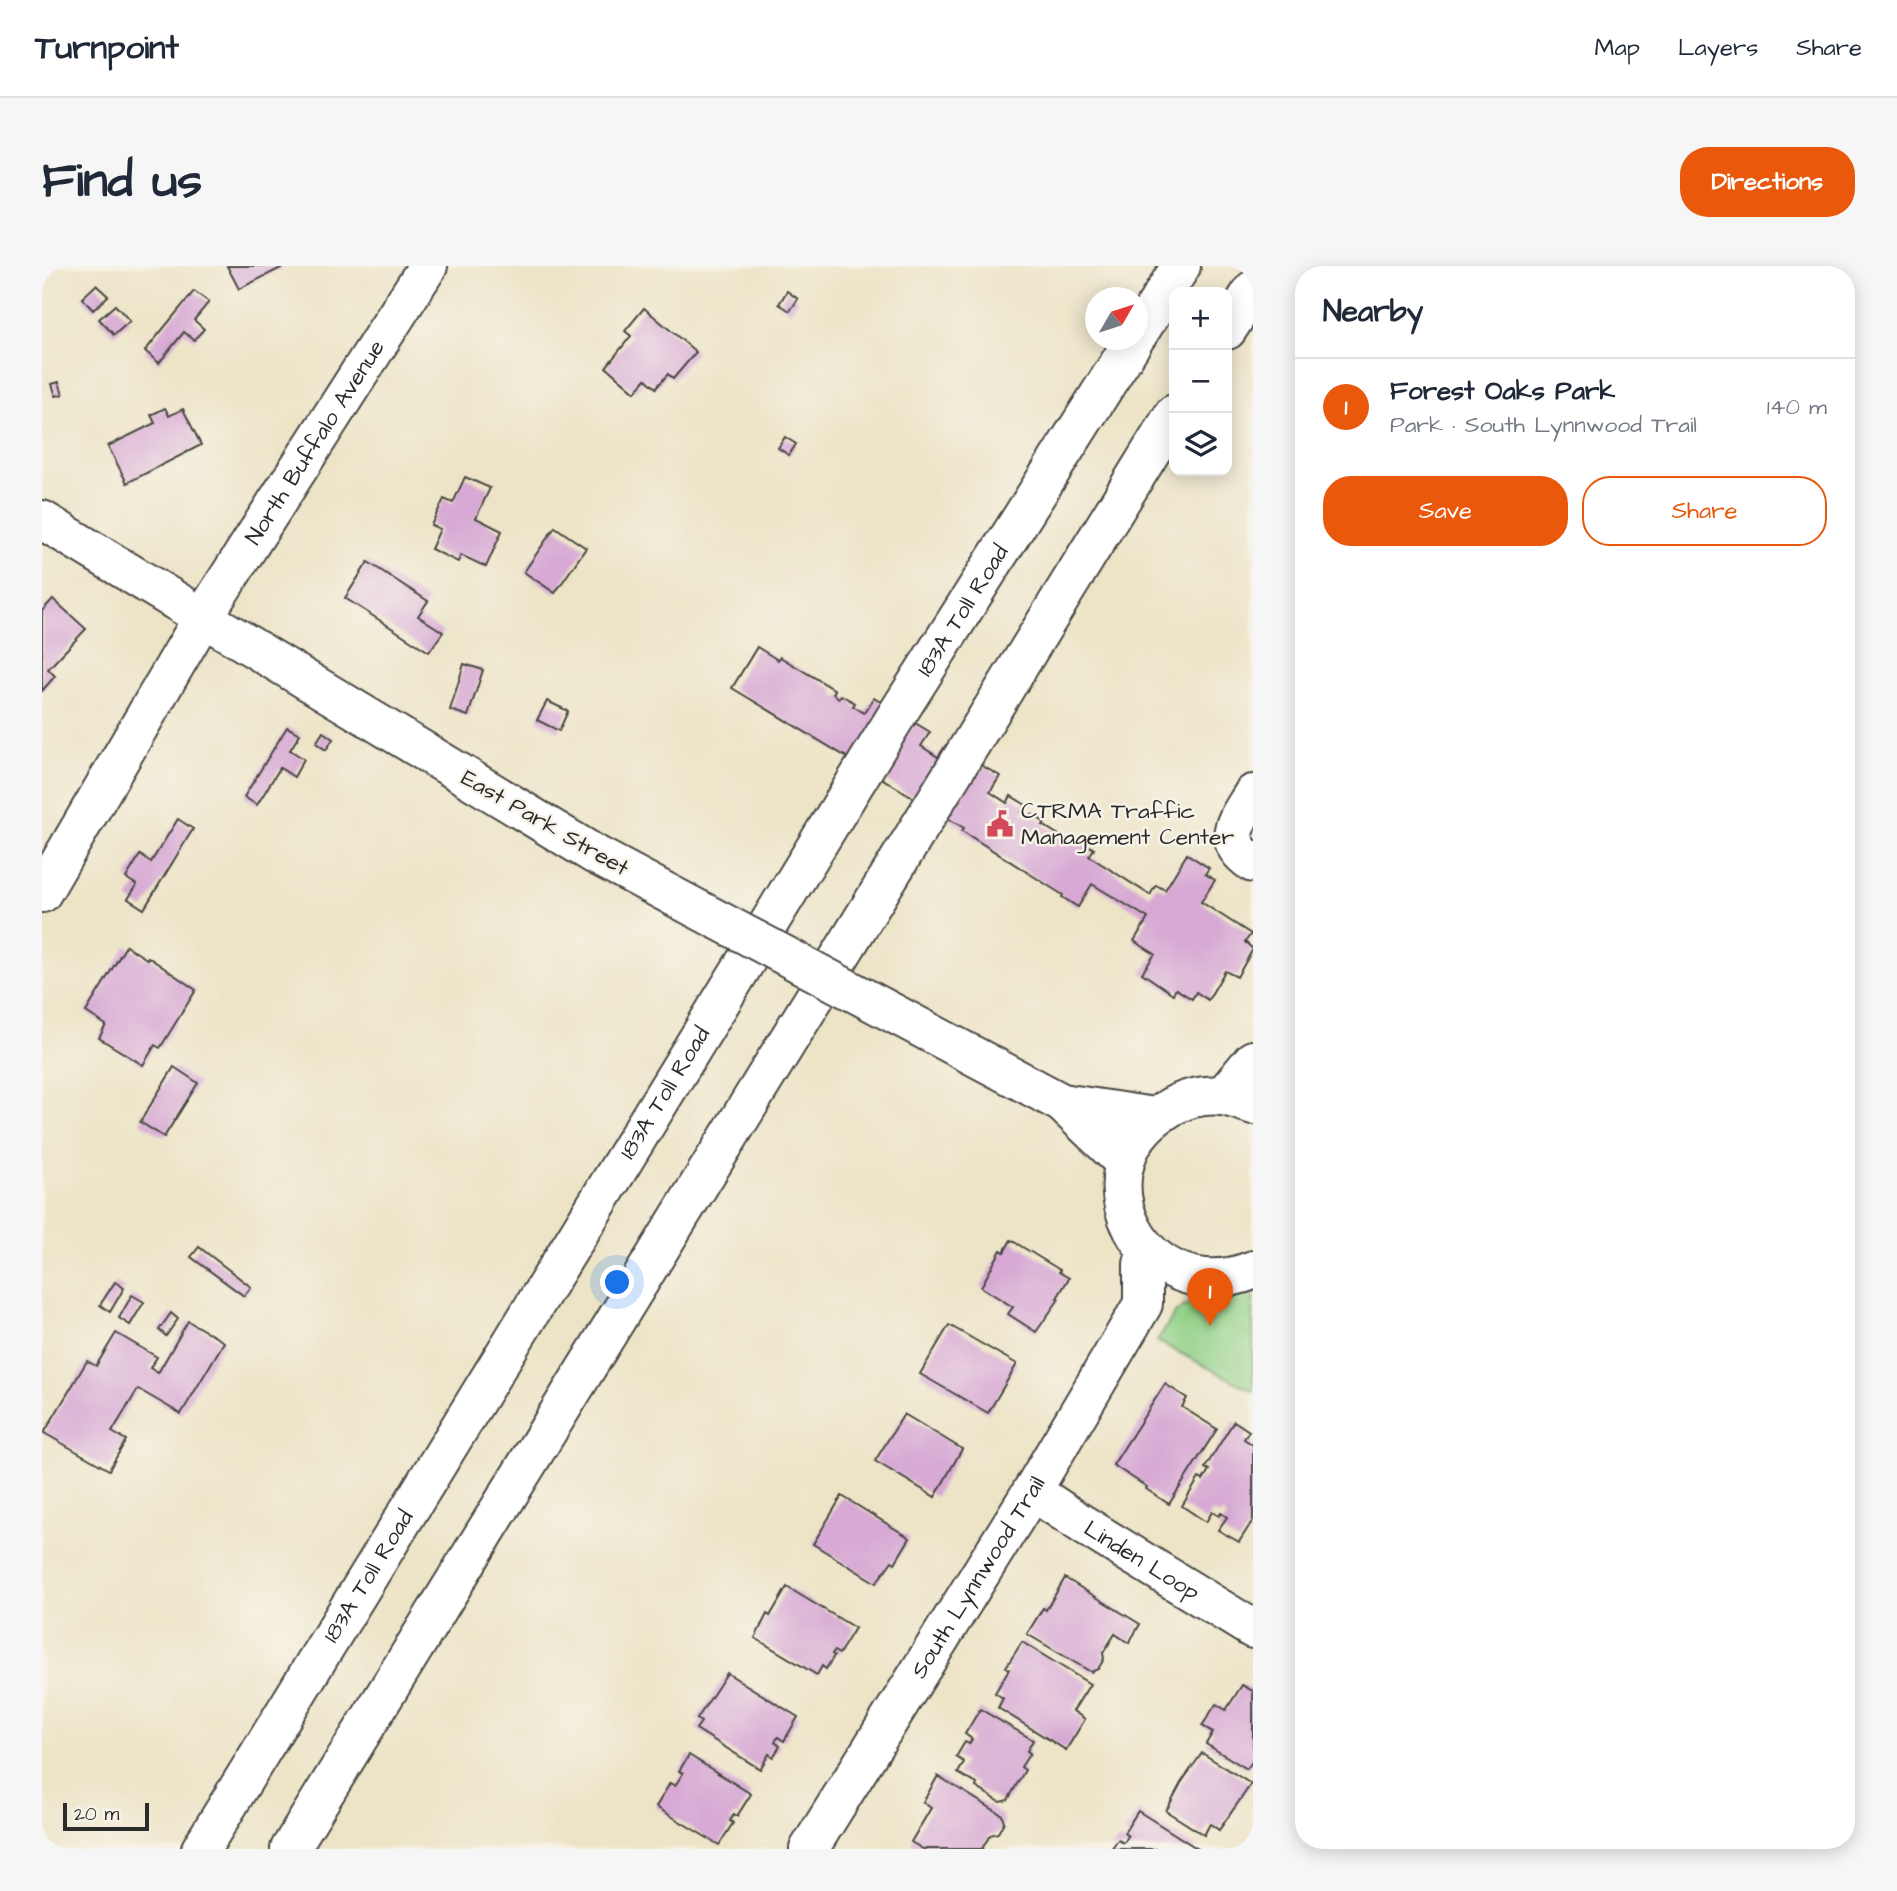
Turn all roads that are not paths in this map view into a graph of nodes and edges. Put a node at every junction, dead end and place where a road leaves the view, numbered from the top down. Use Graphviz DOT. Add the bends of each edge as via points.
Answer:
graph roads {
  1 [pos="428,266"];
  2 [pos="1181,266"];
  3 [pos="1253,290"];
  4 [pos="1148,318"];
  5 [pos="1232,322"];
  6 [pos="1128,350"];
  7 [pos="1169,422"];
  8 [pos="42,520"];
  9 [pos="202,619"];
  10 [pos="1243,810"];
  11 [pos="1253,863"];
  12 [pos="42,893"];
  13 [pos="1253,1060"];
  14 [pos="1047,1095"];
  15 [pos="1238,1100"];
  16 [pos="1154,1117"];
  17 [pos="1125,1163"];
  18 [pos="1147,1250"];
  19 [pos="1253,1270"];
  20 [pos="1189,1276"];
  21 [pos="1143,1304"];
  22 [pos="1032,1490"];
  23 [pos="1253,1629"];
  24 [pos="821,1845"];
  25 [pos="201,1849"];
  26 [pos="290,1849"];
  1 -- 9 [label="main road, North Buffalo Avenue"];
  2 -- 4 [label="main road"];
  3 -- 5 [label="main road"];
  6 -- 25 [label="main road, 183A Toll Road" via="898,713"];
  7 -- 26 [label="main road"];
  8 -- 9 [label="main road, East Park Street"];
  9 -- 12 [label="main road, North Buffalo Avenue"];
  9 -- 14 [label="main road, East Park Street, bridge" via="594,854"];
  10 -- 11 [label="main road" via="1234,845"];
  13 -- 15 [label="main road"];
  14 -- 16 [label="main road, East Park Street"];
  14 -- 17 [label="main road, East Park Street"];
  15 -- 16 [label="main road" via="1199,1097"];
  16 -- 17 [label="main road" via="1136,1138"];
  17 -- 18 [label="main road" via="1125,1209 1133,1232"];
  18 -- 20 [label="main road" via="1166,1266"];
  18 -- 21 [label="main road"];
  19 -- 20 [label="main road" via="1213,1279"];
  20 -- 21 [label="main road" via="1178,1289"];
  21 -- 22 [label="main road, South Lynnwood Trail"];
  22 -- 23 [label="main road, Linden Loop"];
  22 -- 24 [label="main road, South Lynnwood Trail"];
}
